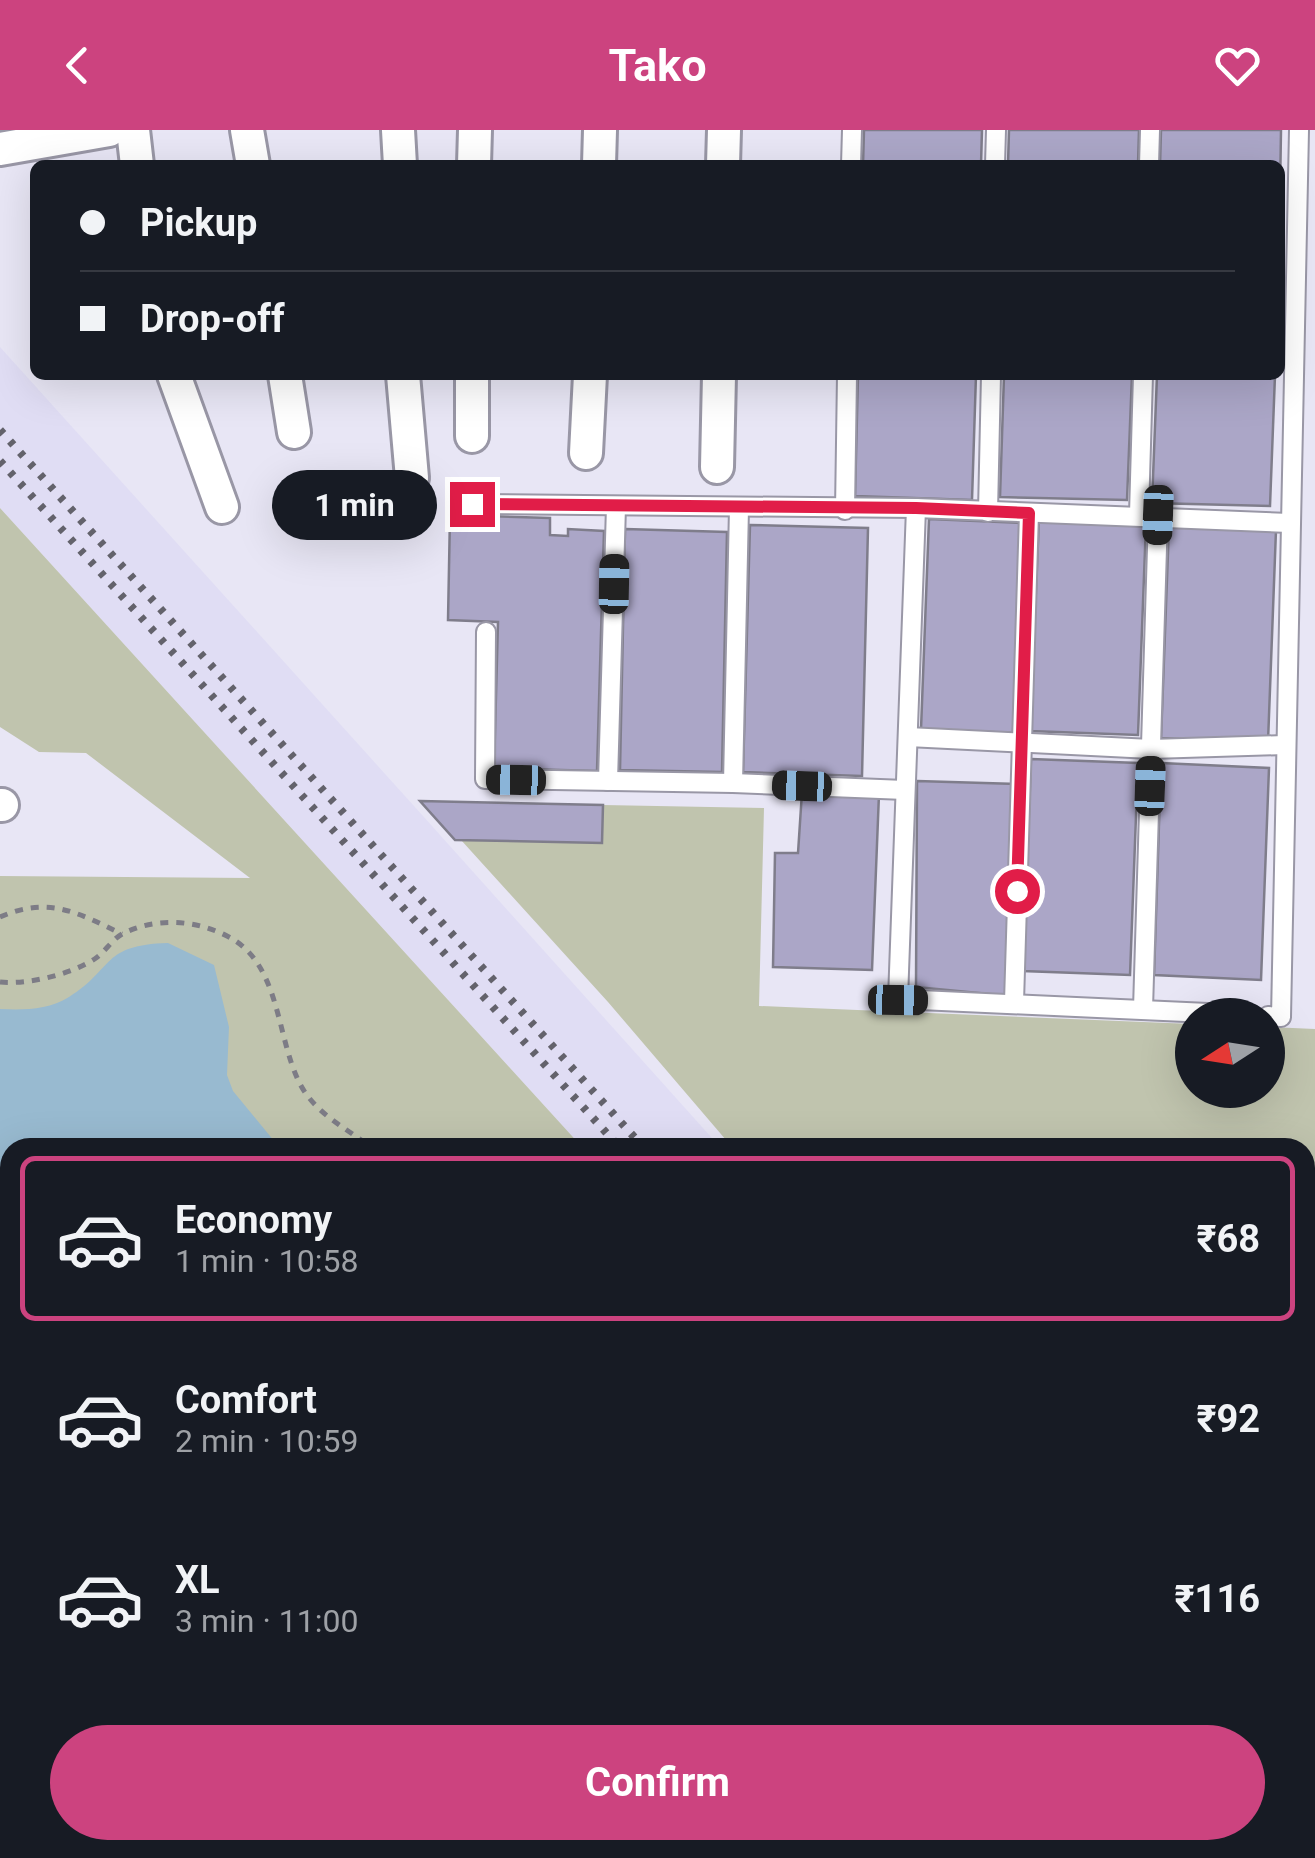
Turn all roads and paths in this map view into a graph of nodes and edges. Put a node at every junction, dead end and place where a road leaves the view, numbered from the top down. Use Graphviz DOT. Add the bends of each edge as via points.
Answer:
graph roads {
  1 [pos="109,130"];
  2 [pos="133,130"];
  3 [pos="248,130"];
  4 [pos="398,130"];
  5 [pos="476,130"];
  6 [pos="600,130"];
  7 [pos="724,130"];
  8 [pos="852,130"];
  9 [pos="996,130"];
  10 [pos="1150,130"];
  11 [pos="1299,130"];
  12 [pos="13,142"];
  13 [pos="136,160"];
  14 [pos="252,160"];
  15 [pos="400,160"];
  16 [pos="474,160"];
  17 [pos="599,160"];
  18 [pos="723,160"];
  19 [pos="852,160"];
  20 [pos="995,160"];
  21 [pos="1150,160"];
  22 [pos="1288,248"];
  23 [pos="176,380"];
  24 [pos="286,380"];
  25 [pos="404,380"];
  26 [pos="472,380"];
  27 [pos="590,380"];
  28 [pos="719,380"];
  29 [pos="848,380"];
  30 [pos="990,380"];
  31 [pos="1144,380"];
  32 [pos="294,432"];
  33 [pos="472,436"];
  34 [pos="586,452"];
  35 [pos="718,468"];
  36 [pos="412,478"];
  37 [pos="472,504"];
  38 [pos="616,506"];
  39 [pos="222,507"];
  40 [pos="739,508"];
  41 [pos="916,508"];
  42 [pos="845,510"];
  43 [pos="988,512"];
  44 [pos="1029,513"];
  45 [pos="1149,515"];
  46 [pos="1289,523"];
  47 [pos="486,632"];
  48 [pos="908,737"];
  49 [pos="1022,743"];
  50 [pos="1284,745"];
  51 [pos="1151,749"];
  52 [pos="608,781"];
  53 [pos="732,783"];
  54 [pos="904,790"];
  55 [pos="0,917"];
  56 [pos="122,934"];
  57 [pos="0,982"];
  58 [pos="1281,998"];
  59 [pos="1014,1002"];
  60 [pos="1143,1009"];
  61 [pos="1175,1011"];
  62 [pos="357,1138"];
  1 -- 12 [label="street"];
  2 -- 13 [label="street"];
  3 -- 14 [label="street"];
  4 -- 15 [label="street"];
  5 -- 16 [label="street"];
  6 -- 17 [label="street"];
  7 -- 18 [label="street"];
  8 -- 19 [label="lane"];
  9 -- 20 [label="lane"];
  10 -- 21 [label="lane"];
  11 -- 22 [label="lane"];
  22 -- 46 [label="lane"];
  23 -- 39 [label="street"];
  24 -- 32 [label="street"];
  25 -- 36 [label="street"];
  26 -- 33 [label="street"];
  27 -- 34 [label="street"];
  28 -- 35 [label="street"];
  29 -- 42 [label="lane"];
  30 -- 43 [label="lane"];
  31 -- 45 [label="lane"];
  37 -- 38 [label="lane"];
  38 -- 40 [label="lane"];
  38 -- 52 [label="lane"];
  40 -- 42 [label="lane"];
  40 -- 53 [label="lane"];
  41 -- 42 [label="lane"];
  41 -- 43 [label="lane"];
  41 -- 48 [label="lane"];
  43 -- 44 [label="lane"];
  44 -- 45 [label="lane"];
  44 -- 49 [label="lane"];
  45 -- 46 [label="lane"];
  45 -- 51 [label="lane"];
  46 -- 50 [label="lane"];
  47 -- 52 [label="lane" via="485,779"];
  48 -- 49 [label="lane"];
  48 -- 54 [label="lane"];
  49 -- 51 [label="lane"];
  49 -- 59 [label="lane"];
  50 -- 51 [label="lane"];
  50 -- 58 [label="lane"];
  51 -- 60 [label="lane"];
  52 -- 53 [label="lane"];
  53 -- 54 [label="lane"];
  54 -- 59 [label="lane" via="898,1000"];
  55 -- 56 [label="path" via="52,905"];
  56 -- 57 [label="path" via="81,965"];
  56 -- 62 [label="path" via="157,922 204,924 243,943 270,984 300,1084 320,1113"];
  59 -- 60 [label="lane"];
  60 -- 61 [label="lane"];
}
